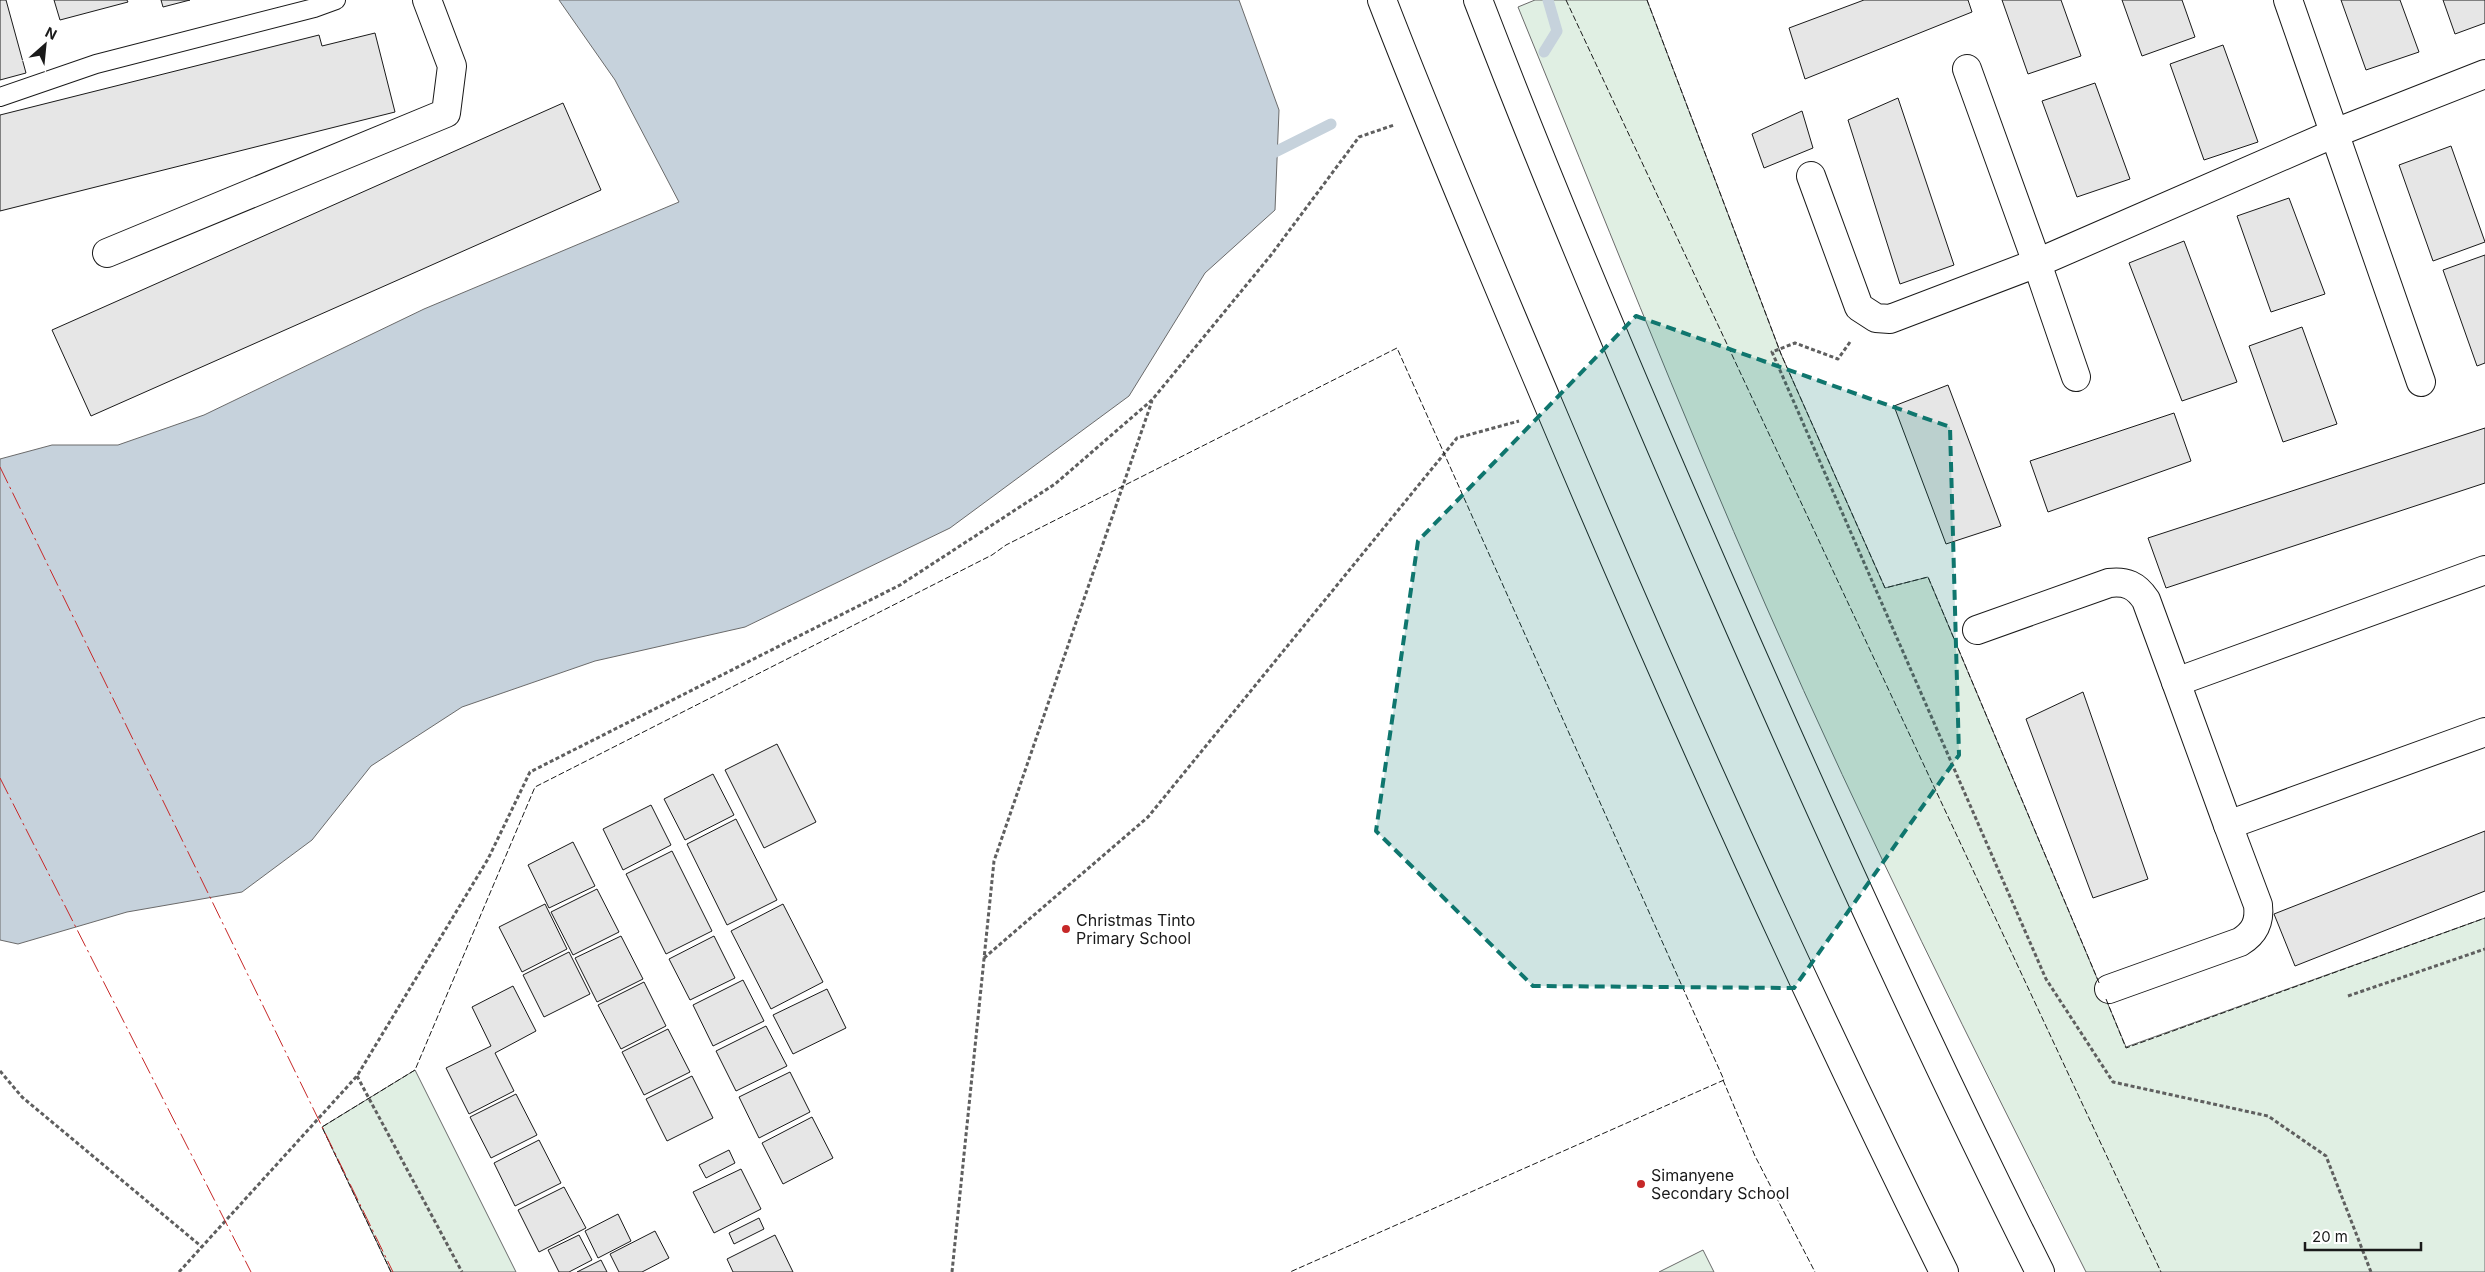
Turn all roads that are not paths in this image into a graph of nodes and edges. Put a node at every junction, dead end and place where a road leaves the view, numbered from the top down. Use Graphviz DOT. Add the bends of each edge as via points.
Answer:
graph roads {
  1 [pos="336,0"];
  2 [pos="427,0"];
  3 [pos="1382,0"];
  4 [pos="1478,0"];
  5 [pos="2288,0"];
  6 [pos="1966,69"];
  7 [pos="2485,74"];
  8 [pos="0,97"];
  9 [pos="2334,133"];
  10 [pos="1811,176"];
  11 [pos="107,253"];
  12 [pos="2037,263"];
  13 [pos="2076,377"];
  14 [pos="2421,382"];
  15 [pos="2485,570"];
  16 [pos="1978,630"];
  17 [pos="2176,682"];
  18 [pos="2485,732"];
  19 [pos="2228,825"];
  20 [pos="2109,989"];
  21 [pos="1944,1272"];
  22 [pos="2040,1272"];
  1 -- 8 [label="lane" via="96,64"];
  2 -- 11 [label="main road" via="452,66 446,114"];
  3 -- 21 [label="main road" via="1426,114 1704,767 1849,1080"];
  4 -- 22 [label="main road" via="1541,165 1830,833"];
  5 -- 9 [label="main road"];
  6 -- 12 [label="main road"];
  7 -- 9 [label="main road"];
  9 -- 12 [label="main road"];
  9 -- 14 [label="main road"];
  10 -- 12 [label="main road" via="1859,307 1868,314 1890,319"];
  12 -- 13 [label="main road"];
  15 -- 17 [label="main road"];
  16 -- 17 [label="main road" via="2109,583 2130,584 2146,600"];
  17 -- 19 [label="main road"];
  18 -- 19 [label="main road"];
  19 -- 20 [label="main road" via="2258,905 2258,921 2250,936"];
}
